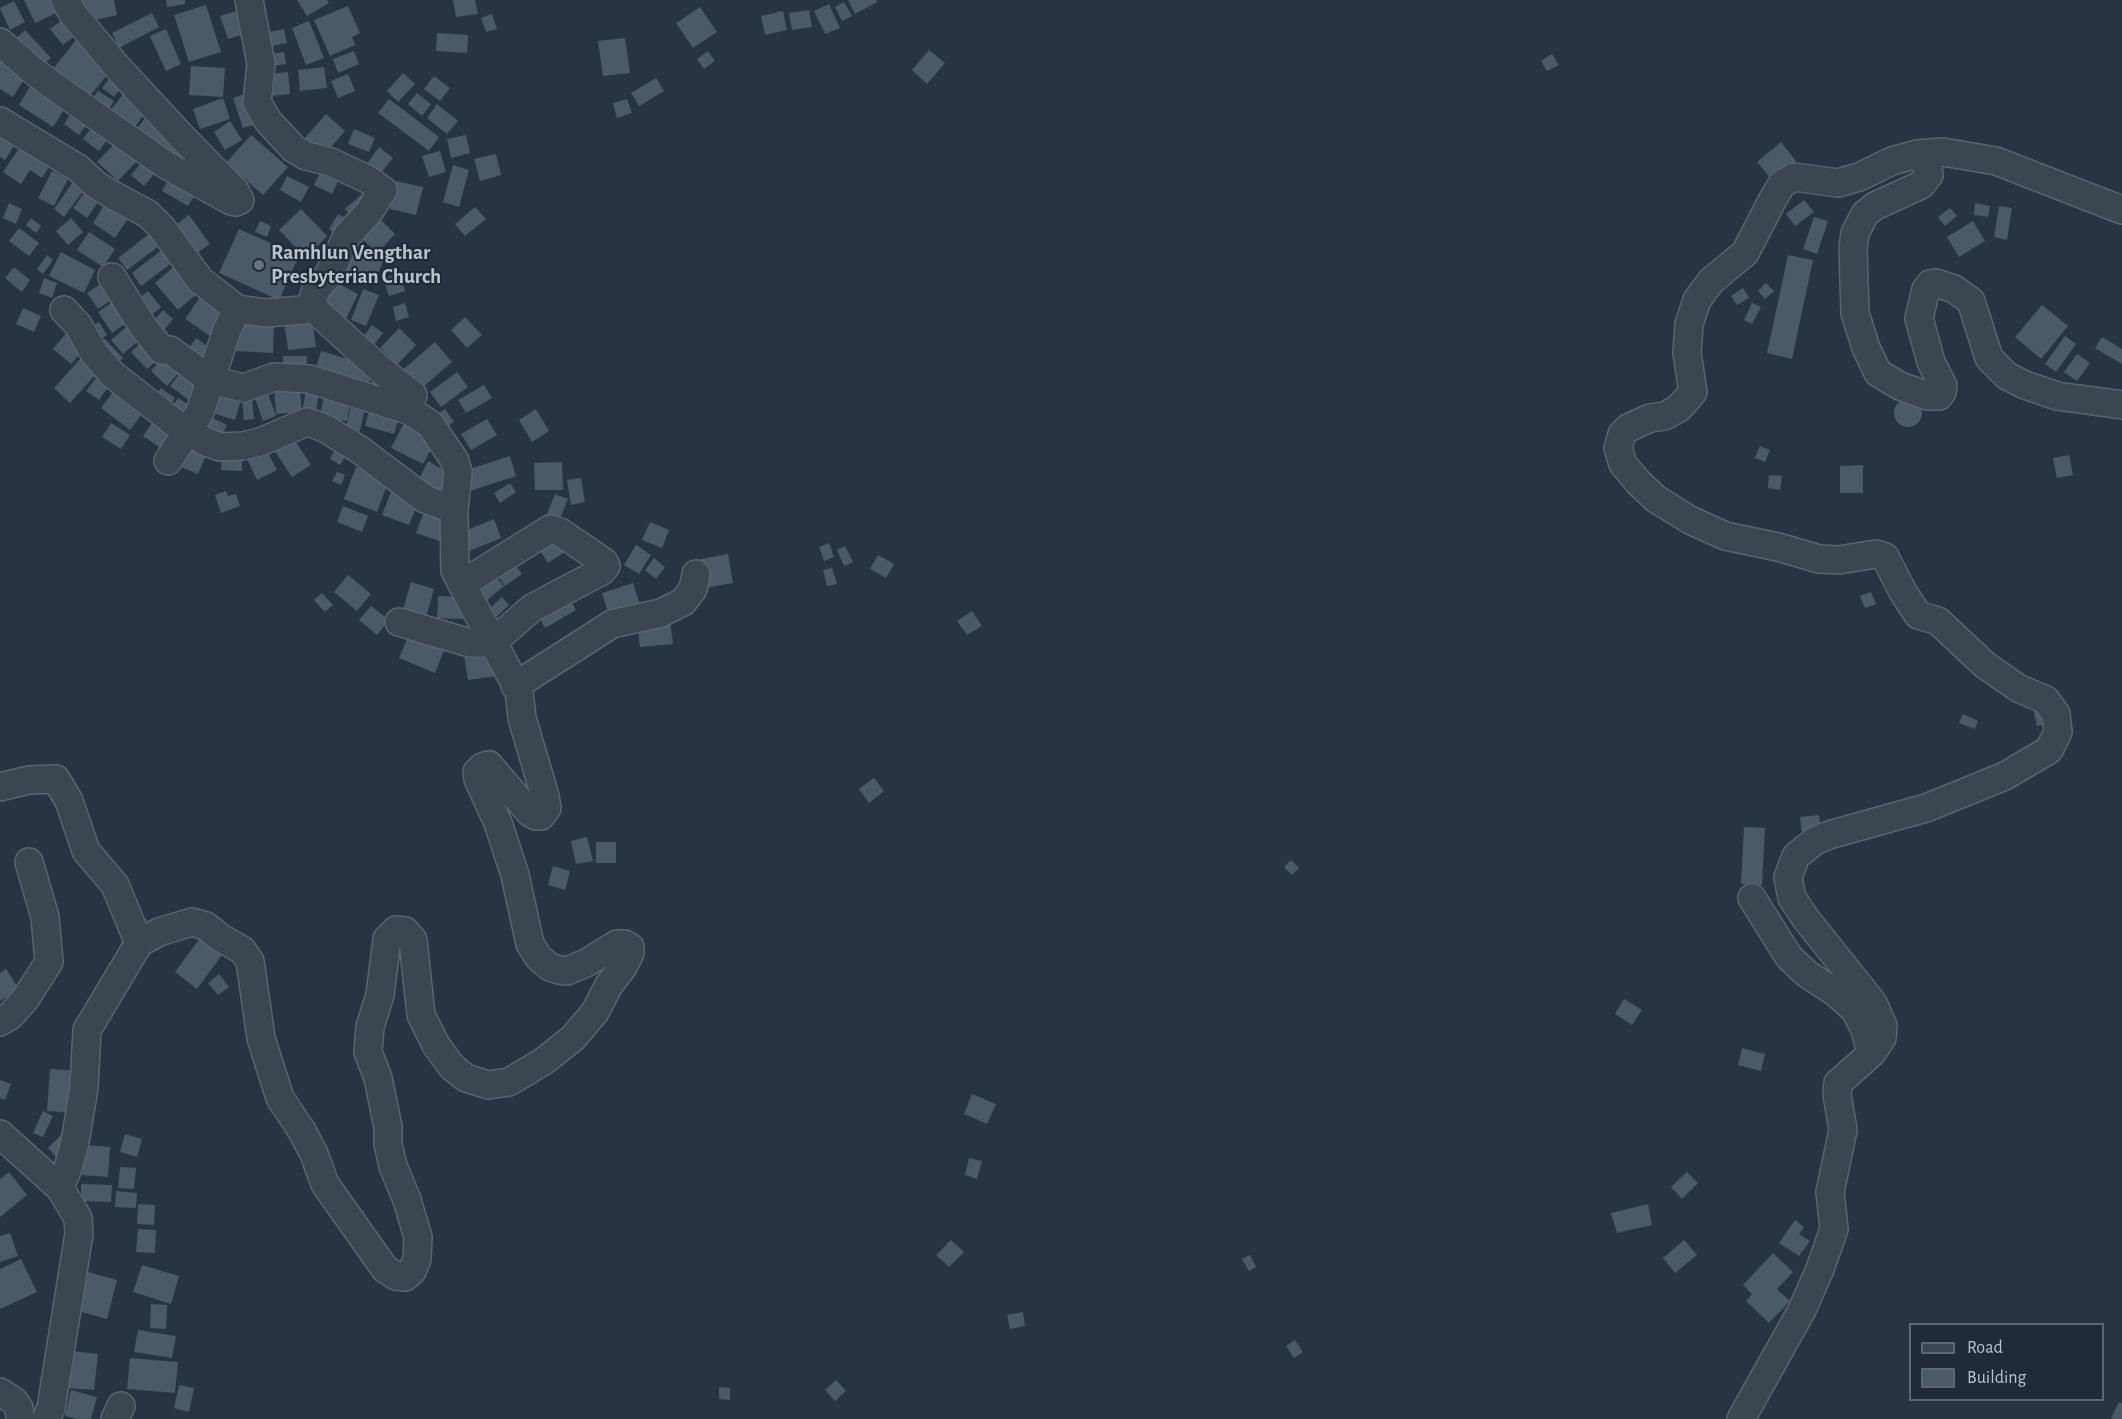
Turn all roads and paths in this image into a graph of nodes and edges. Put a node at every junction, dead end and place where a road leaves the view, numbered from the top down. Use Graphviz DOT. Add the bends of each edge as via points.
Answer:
graph roads {
  1 [pos="65,0"];
  2 [pos="249,0"];
  3 [pos="0,42"];
  4 [pos="0,121"];
  5 [pos="1917,154"];
  6 [pos="2122,210"];
  7 [pos="112,278"];
  8 [pos="237,309"];
  9 [pos="314,309"];
  10 [pos="64,310"];
  11 [pos="210,380"];
  12 [pos="2122,405"];
  13 [pos="408,410"];
  14 [pos="188,431"];
  15 [pos="168,461"];
  16 [pos="454,510"];
  17 [pos="696,574"];
  18 [pos="462,584"];
  19 [pos="399,622"];
  20 [pos="492,643"];
  21 [pos="515,686"];
  22 [pos="0,787"];
  23 [pos="29,862"];
  24 [pos="1752,898"];
  25 [pos="149,937"];
  26 [pos="0,1022"];
  27 [pos="1872,1053"];
  28 [pos="0,1134"];
  29 [pos="60,1188"];
  30 [pos="0,1392"];
  31 [pos="20,1419"];
  32 [pos="46,1419"];
  33 [pos="1741,1419"];
  1 -- 3 [label="street" via="119,69 240,200 231,201 166,165 32,70"];
  2 -- 9 [label="street" via="261,64 257,102 267,121 294,149 331,162 383,190 347,236 328,276 316,289"];
  4 -- 8 [label="street" via="78,168 102,189 148,214 200,280"];
  5 -- 6 [label="street" via="1942,152 1996,161"];
  5 -- 12 [label="street" via="1928,166 1929,175 1921,184 1875,206 1865,214 1855,233 1855,313 1878,373 1928,396 1939,396 1942,392 1919,318 1926,289 1936,283 1971,301 1989,358 2007,376 2057,396"];
  5 -- 27 [label="street" via="1838,183 1794,177 1782,184 1745,253 1711,281 1697,300 1689,324 1687,353 1693,392 1679,408 1665,416 1628,428 1618,448 1623,465 1656,499 1725,536 1819,559 1876,554 1885,557 1918,615 1938,621 1985,665 2018,688 2046,700 2056,714 2058,732 2049,750 2005,776 1926,808 1829,835 1796,856 1788,877 1792,898 1873,1003 1883,1026 1882,1038"];
  7 -- 11 [label="street" via="162,350 171,350"];
  8 -- 9 [label="street" via="266,313"];
  8 -- 11 [label="street"];
  9 -- 13 [label="street" via="413,395"];
  10 -- 14 [label="street" via="112,374"];
  11 -- 13 [label="street" via="244,388 274,377 309,379"];
  11 -- 14 [label="street" via="200,412"];
  13 -- 16 [label="street" via="430,424 455,461 458,472"];
  14 -- 15 [label="street"];
  14 -- 16 [label="street" via="220,447 243,446 307,422 314,424 360,450 425,499"];
  16 -- 18 [label="street" via="455,571"];
  17 -- 21 [label="street" via="693,589 683,602 661,612 612,624"];
  18 -- 20 [label="street"];
  18 -- 20 [label="street" via="550,528 604,562 602,571 532,608"];
  19 -- 20 [label="street" via="471,643"];
  20 -- 21 [label="street"];
  21 -- 25 [label="street" via="545,796 545,812 541,816 531,813 489,765 477,772 515,875 530,944 539,958 559,970 586,963 617,944 630,947 630,954 595,1012 573,1038 509,1082 488,1085 466,1078 435,1045 421,1015 414,940 405,931 396,930 387,939 368,1052 378,1078 393,1166 418,1237 417,1259 405,1277 385,1269 331,1193 302,1131 280,1098 261,1038 250,961 242,950 206,926 192,922"];
  22 -- 25 [label="street" via="56,779 69,801 86,851 115,885"];
  23 -- 26 [label="street" via="45,917 49,962 26,998"];
  24 -- 27 [label="street" via="1789,957 1855,1010"];
  25 -- 29 [label="street" via="87,1030 84,1088 75,1142"];
  27 -- 33 [label="street" via="1838,1083 1843,1130 1830,1192 1834,1230 1821,1269"];
  28 -- 29 [label="street"];
  29 -- 32 [label="street" via="78,1218 79,1234"];
  30 -- 31 [label="street" via="14,1401"];
}
